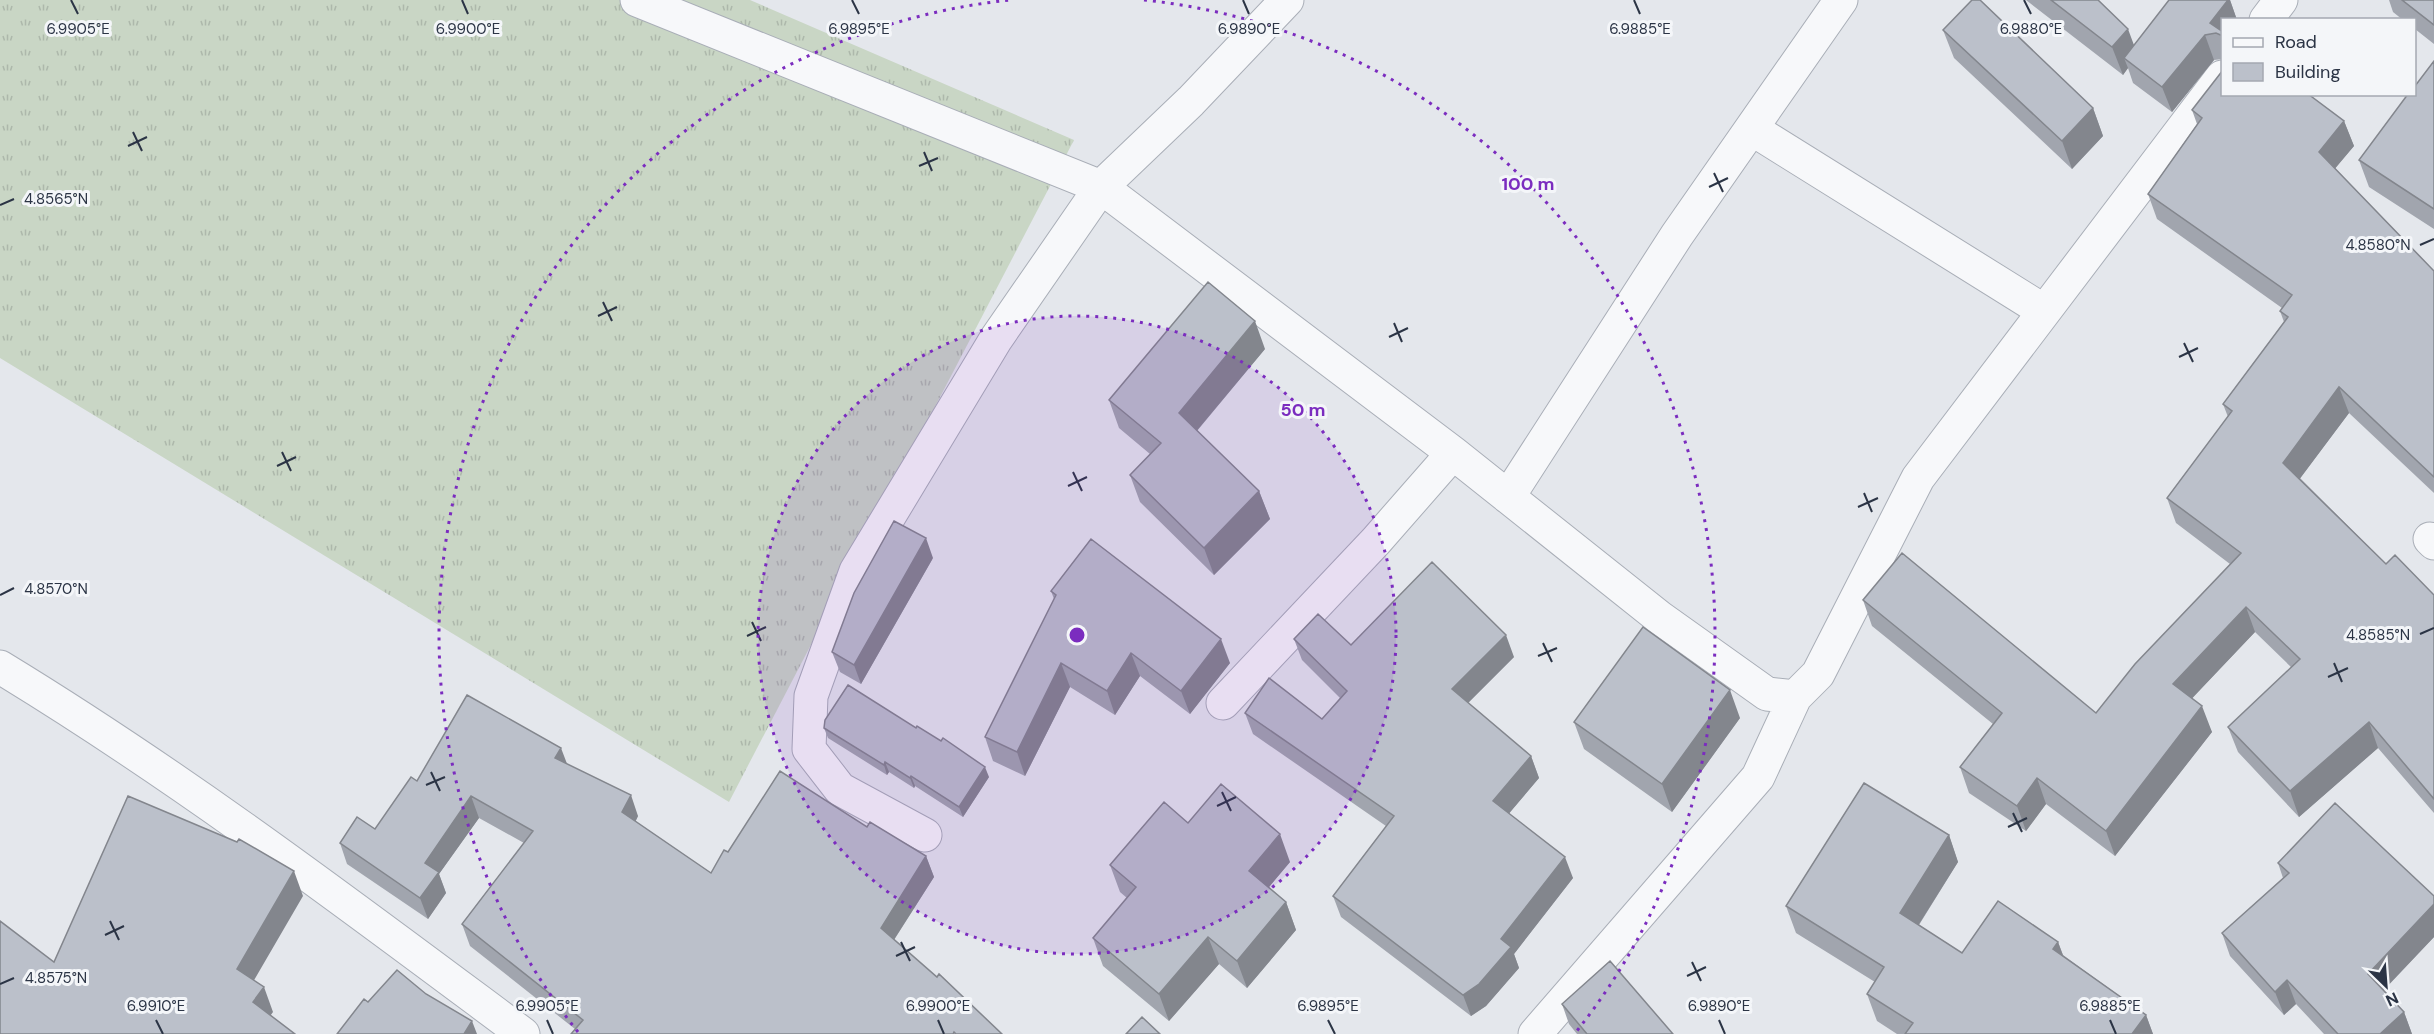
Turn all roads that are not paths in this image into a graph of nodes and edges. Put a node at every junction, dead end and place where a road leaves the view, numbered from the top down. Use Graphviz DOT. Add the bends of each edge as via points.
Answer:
graph roads {
  1 [pos="637,0"];
  2 [pos="1287,0"];
  3 [pos="1841,0"];
  4 [pos="2281,0"];
  5 [pos="2268,18"];
  6 [pos="2221,80"];
  7 [pos="1752,129"];
  8 [pos="1101,187"];
  9 [pos="2044,311"];
  10 [pos="1453,453"];
  11 [pos="1508,496"];
  12 [pos="0,667"];
  13 [pos="1795,697"];
  14 [pos="1223,703"];
  15 [pos="925,835"];
  16 [pos="523,1034"];
  17 [pos="1535,1034"];
  1 -- 8 [label="street"];
  2 -- 8 [label="street" via="1191,101"];
  3 -- 7 [label="street"];
  4 -- 5 [label="street"];
  6 -- 9 [label="street"];
  7 -- 9 [label="street"];
  7 -- 11 [label="street" via="1677,235"];
  8 -- 10 [label="street"];
  8 -- 15 [label="street" via="996,339 856,571 812,696 809,749 840,789"];
  9 -- 13 [label="street" via="1918,478 1818,674"];
  10 -- 11 [label="street"];
  10 -- 14 [label="street"];
  11 -- 13 [label="street" via="1659,617 1767,694"];
  12 -- 16 [label="street" via="102,729 258,837"];
  13 -- 17 [label="street" via="1758,777"];
}
